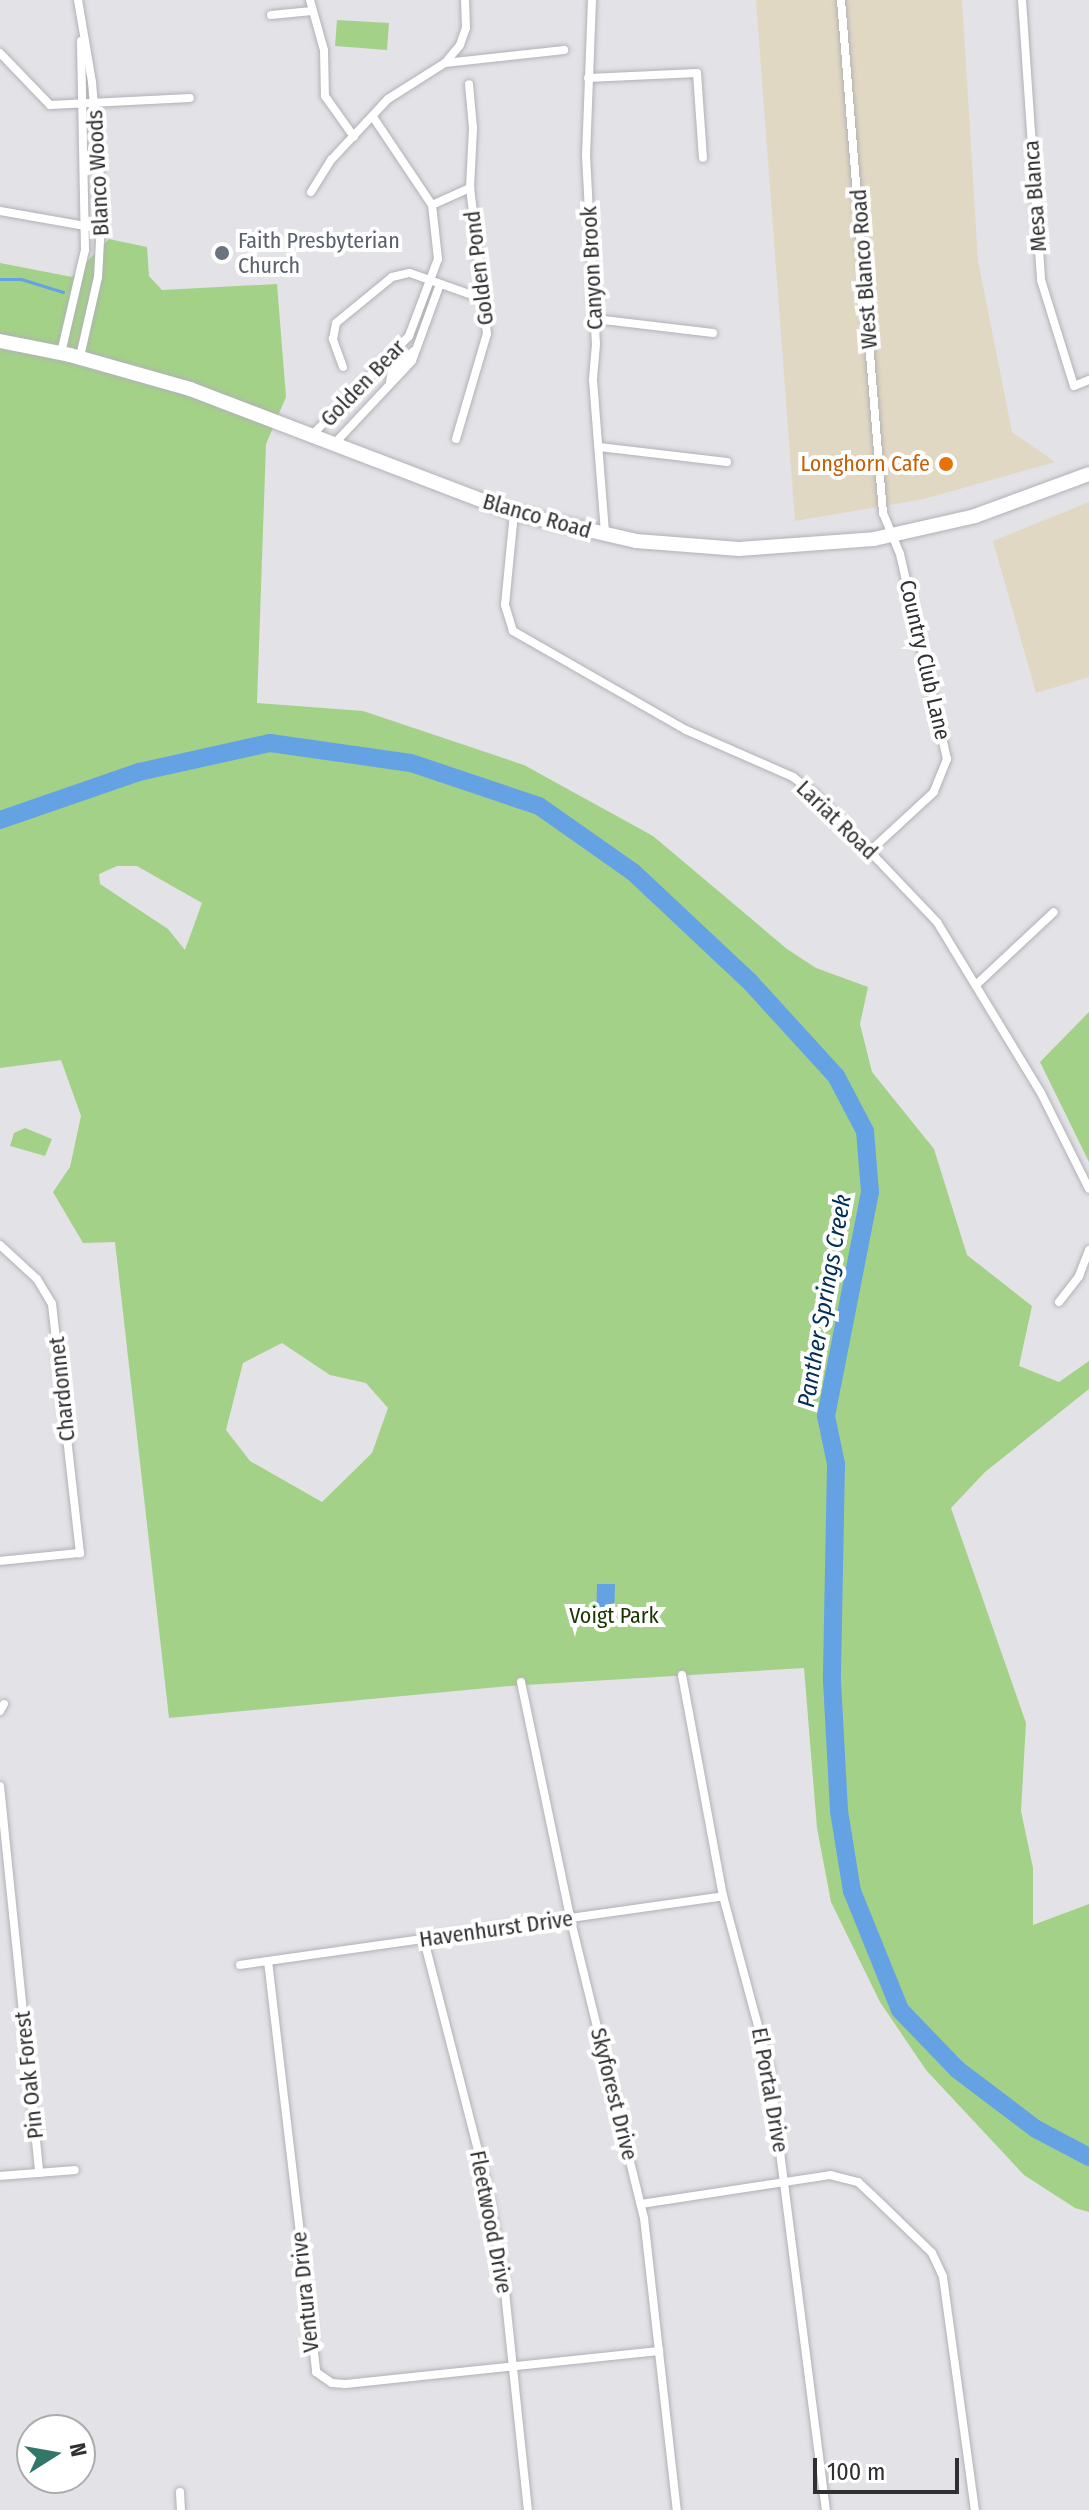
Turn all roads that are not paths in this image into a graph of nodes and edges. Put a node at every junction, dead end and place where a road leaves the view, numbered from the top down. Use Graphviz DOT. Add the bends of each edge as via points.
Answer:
graph roads {
  1 [pos="78,0"];
  2 [pos="310,0"];
  3 [pos="465,0"];
  4 [pos="592,0"];
  5 [pos="841,0"];
  6 [pos="1022,0"];
  7 [pos="312,11"];
  8 [pos="271,15"];
  9 [pos="81,37"];
  10 [pos="564,50"];
  11 [pos="0,53"];
  12 [pos="445,63"];
  13 [pos="588,78"];
  14 [pos="469,84"];
  15 [pos="190,98"];
  16 [pos="94,105"];
  17 [pos="80,107"];
  18 [pos="373,117"];
  19 [pos="354,137"];
  20 [pos="703,158"];
  21 [pos="470,188"];
  22 [pos="311,192"];
  23 [pos="432,205"];
  24 [pos="0,211"];
  25 [pos="86,229"];
  26 [pos="102,229"];
  27 [pos="436,282"];
  28 [pos="483,299"];
  29 [pos="595,319"];
  30 [pos="713,333"];
  31 [pos="0,341"];
  32 [pos="61,353"];
  33 [pos="80,357"];
  34 [pos="343,367"];
  35 [pos="1089,380"];
  36 [pos="314,433"];
  37 [pos="456,439"];
  38 [pos="335,443"];
  39 [pos="599,447"];
  40 [pos="727,462"];
  41 [pos="1089,474"];
  42 [pos="514,513"];
  43 [pos="605,535"];
  44 [pos="894,536"];
  45 [pos="870,851"];
  46 [pos="1054,912"];
  47 [pos="977,984"];
  48 [pos="1089,1189"];
  49 [pos="0,1245"];
  50 [pos="1089,1250"];
  51 [pos="1059,1302"];
  52 [pos="0,1561"];
  53 [pos="682,1675"];
  54 [pos="521,1682"];
  55 [pos="0,1786"];
  56 [pos="723,1896"];
  57 [pos="570,1917"];
  58 [pos="424,1940"];
  59 [pos="268,1961"];
  60 [pos="240,1965"];
  61 [pos="75,2170"];
  62 [pos="39,2173"];
  63 [pos="0,2176"];
  64 [pos="786,2184"];
  65 [pos="641,2204"];
  66 [pos="659,2351"];
  67 [pos="514,2365"];
  68 [pos="180,2492"];
  69 [pos="181,2510"];
  70 [pos="528,2510"];
  71 [pos="677,2510"];
  72 [pos="826,2510"];
  73 [pos="975,2510"];
  1 -- 9 [label="street, Blanco Woods"];
  2 -- 7 [label="street"];
  3 -- 12 [label="street" via="466,28"];
  4 -- 13 [label="street, Canyon Brook"];
  5 -- 44 [label="street, West Blanco Road" via="883,513"];
  6 -- 35 [label="street, Mesa Blanca" via="1041,280 1074,386"];
  7 -- 8 [label="street"];
  7 -- 19 [label="street" via="324,50 325,96"];
  9 -- 16 [label="street, Blanco Woods"];
  9 -- 17 [label="street, Blanco Woods"];
  10 -- 12 [label="street"];
  11 -- 17 [label="street" via="50,105"];
  12 -- 18 [label="street" via="397,90"];
  13 -- 20 [label="street" via="697,73"];
  13 -- 29 [label="street, Canyon Brook" via="586,155"];
  14 -- 21 [label="street, Golden Pond"];
  15 -- 16 [label="street"];
  16 -- 17 [label="street"];
  16 -- 26 [label="street, Blanco Woods"];
  17 -- 25 [label="street, Blanco Woods"];
  18 -- 19 [label="street"];
  18 -- 23 [label="street, Golden Bear"];
  19 -- 22 [label="street"];
  21 -- 23 [label="street, Golden Pond"];
  21 -- 28 [label="street, Golden Pond"];
  23 -- 27 [label="street, Golden Bear" via="438,239"];
  24 -- 25 [label="street"];
  25 -- 26 [label="street"];
  25 -- 32 [label="street, Blanco Woods"];
  26 -- 33 [label="street, Blanco Woods" via="98,277"];
  27 -- 28 [label="street"];
  27 -- 34 [label="street" via="401,272 345,312 333,339"];
  27 -- 36 [label="street, Golden Bear" via="409,336"];
  27 -- 38 [label="street, Golden Bear" via="412,361"];
  28 -- 37 [label="street, Golden Pond" via="486,347"];
  29 -- 30 [label="street"];
  29 -- 39 [label="street, Canyon Brook"];
  31 -- 32 [label="main road, Blanco Road"];
  32 -- 33 [label="main road, Blanco Road"];
  33 -- 36 [label="main road, Blanco Road"];
  36 -- 38 [label="main road, Blanco Road"];
  38 -- 42 [label="main road, Blanco Road"];
  39 -- 40 [label="street"];
  39 -- 43 [label="street, Canyon Brook"];
  41 -- 44 [label="main road, Blanco Road" via="975,516"];
  42 -- 43 [label="main road, Blanco Road"];
  42 -- 45 [label="street, Lariat Road" via="505,605 513,631 686,730 801,782"];
  43 -- 44 [label="main road, Blanco Road" via="739,549"];
  44 -- 45 [label="street, Country Club Lane" via="947,759 934,792"];
  45 -- 47 [label="street, Lariat Road" via="926,908"];
  46 -- 47 [label="street"];
  47 -- 48 [label="street, Lariat Road"];
  49 -- 52 [label="street, Chardonnet" via="37,1279 52,1304 80,1553"];
  50 -- 51 [label="street" via="1079,1276"];
  53 -- 56 [label="street, El Portal Drive"];
  54 -- 57 [label="street, Skyforest Drive"];
  55 -- 62 [label="street, Pin Oak Forest"];
  56 -- 57 [label="street, Havenhurst Drive"];
  56 -- 64 [label="street, El Portal Drive" via="769,2066"];
  57 -- 58 [label="street, Havenhurst Drive"];
  57 -- 65 [label="street, Skyforest Drive"];
  58 -- 59 [label="street, Havenhurst Drive"];
  58 -- 67 [label="street, Fleetwood Drive" via="486,2181"];
  59 -- 60 [label="street, Havenhurst Drive"];
  59 -- 67 [label="street, Ventura Drive" via="316,2372 332,2383 345,2384"];
  61 -- 62 [label="street"];
  62 -- 63 [label="street"];
  64 -- 65 [label="street"];
  64 -- 72 [label="street, El Portal Drive"];
  64 -- 73 [label="street" via="830,2175 858,2182 938,2264"];
  65 -- 66 [label="street, Skyforest Drive"];
  66 -- 67 [label="street, Ventura Drive"];
  66 -- 71 [label="street, Skyforest Drive"];
  67 -- 70 [label="street, Fleetwood Drive"];
  68 -- 69 [label="street"];
}
